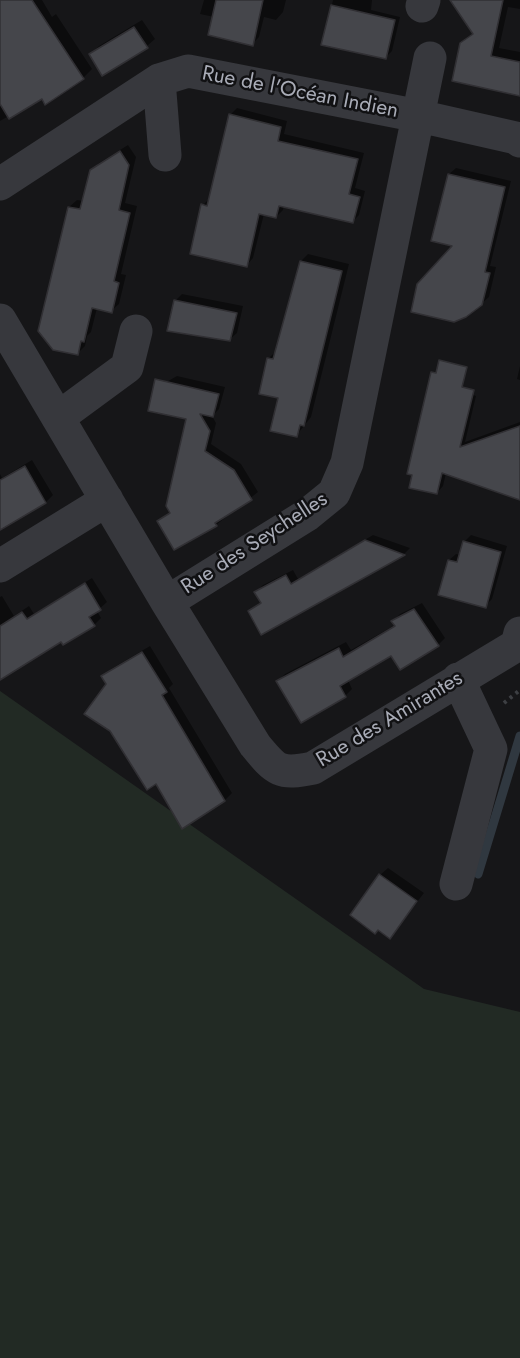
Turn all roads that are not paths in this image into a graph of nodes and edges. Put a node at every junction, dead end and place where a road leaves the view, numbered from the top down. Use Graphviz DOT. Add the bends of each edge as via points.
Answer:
graph roads {
  1 [pos="430,58"];
  2 [pos="159,80"];
  3 [pos="419,116"];
  4 [pos="520,141"];
  5 [pos="165,155"];
  6 [pos="0,184"];
  7 [pos="0,320"];
  8 [pos="136,331"];
  9 [pos="59,417"];
  10 [pos="107,500"];
  11 [pos="0,566"];
  12 [pos="167,602"];
  13 [pos="519,639"];
  14 [pos="458,679"];
  15 [pos="456,884"];
  1 -- 3 [label="street, Rue des Seychelles"];
  2 -- 3 [label="street, Rue de l'Océan Indien" via="188,71"];
  2 -- 5 [label="street"];
  2 -- 6 [label="street, Rue de l'Océan Indien"];
  3 -- 4 [label="street, Rue de l'Océan Indien"];
  3 -- 12 [label="street, Rue des Seychelles" via="347,463 334,493 307,515"];
  7 -- 9 [label="street, Rue des Seychelles"];
  8 -- 9 [label="street" via="127,367"];
  9 -- 10 [label="street, Rue des Seychelles"];
  10 -- 11 [label="street"];
  10 -- 12 [label="street, Rue des Seychelles"];
  12 -- 14 [label="street, Rue des Amirantes" via="255,745 270,764 290,773 313,768"];
  13 -- 14 [label="street, Rue des Amirantes"];
  14 -- 15 [label="street" via="491,749"];
}
